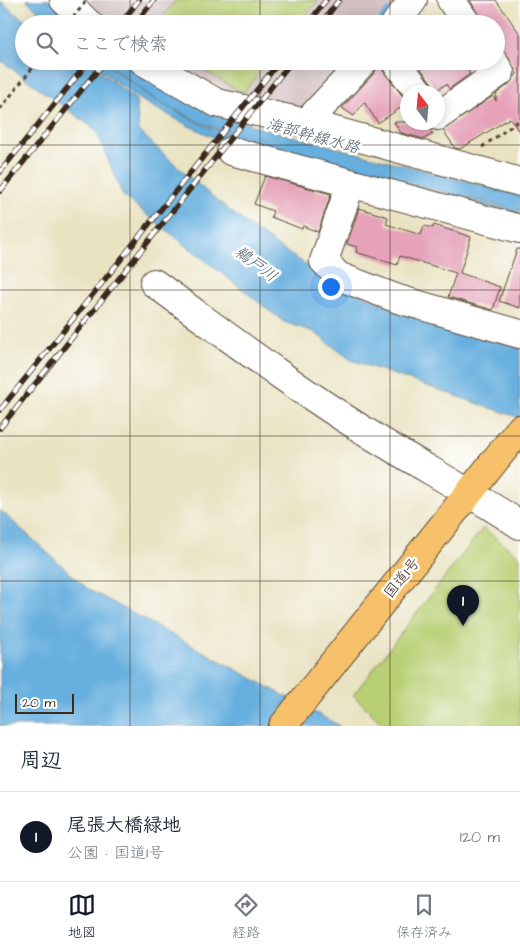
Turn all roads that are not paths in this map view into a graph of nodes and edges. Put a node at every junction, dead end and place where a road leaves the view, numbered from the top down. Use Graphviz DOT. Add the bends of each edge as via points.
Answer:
graph roads {
  1 [pos="64,0"];
  2 [pos="413,0"];
  3 [pos="451,0"];
  4 [pos="80,15"];
  5 [pos="402,15"];
  6 [pos="461,15"];
  7 [pos="159,70"];
  8 [pos="356,70"];
  9 [pos="402,70"];
  10 [pos="499,70"];
  11 [pos="414,85"];
  12 [pos="445,111"];
  13 [pos="306,123"];
  14 [pos="232,151"];
  15 [pos="520,182"];
  16 [pos="351,184"];
  17 [pos="520,229"];
  18 [pos="154,283"];
  19 [pos="520,334"];
  20 [pos="520,429"];
  21 [pos="470,493"];
  22 [pos="520,525"];
  23 [pos="283,726"];
  1 -- 4 [label="street"];
  2 -- 5 [label="street"];
  3 -- 6 [label="street"];
  7 -- 13 [label="street" via="217,103"];
  8 -- 13 [label="street"];
  9 -- 11 [label="street"];
  10 -- 12 [label="street"];
  13 -- 15 [label="street"];
  14 -- 16 [label="street"];
  16 -- 17 [label="street"];
  16 -- 19 [label="street" via="324,261 338,276 398,299"];
  18 -- 21 [label="street" via="304,392"];
  20 -- 21 [label="highway, 国道1号"];
  21 -- 22 [label="street"];
  21 -- 23 [label="highway, 国道1号"];
}
